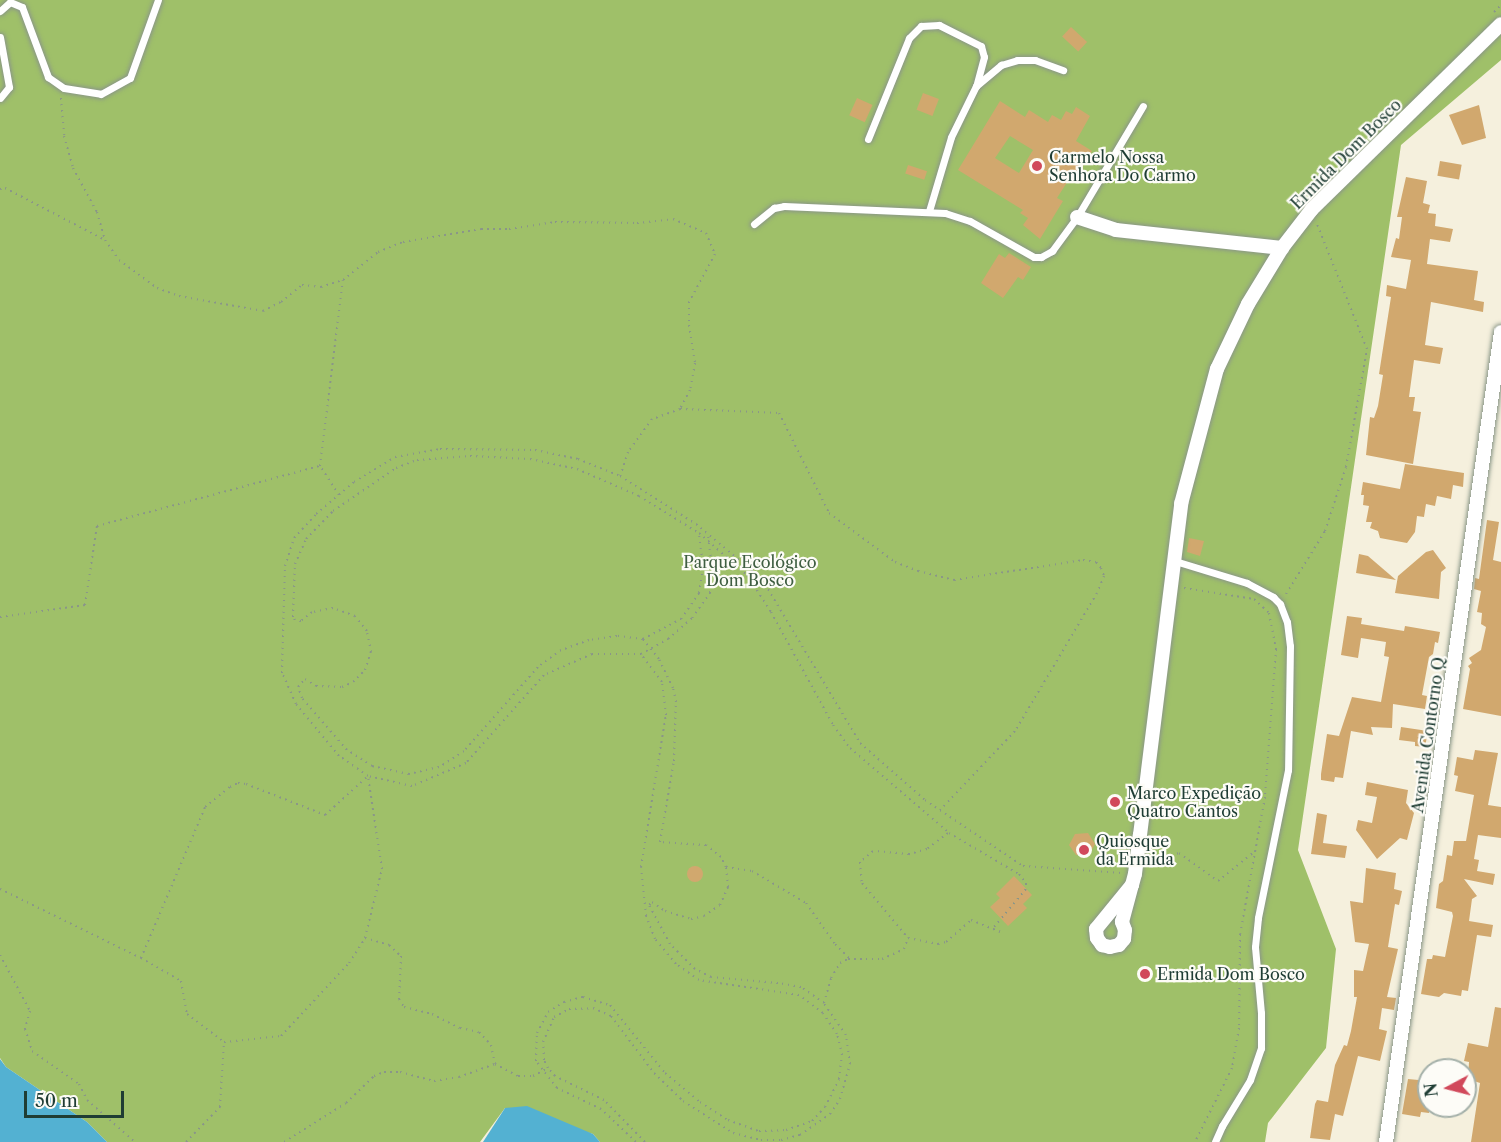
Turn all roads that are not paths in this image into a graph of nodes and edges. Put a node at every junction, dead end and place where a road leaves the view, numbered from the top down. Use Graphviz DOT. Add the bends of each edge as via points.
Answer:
graph roads {
  1 [pos="158,0"];
  2 [pos="0,11"];
  3 [pos="1501,24"];
  4 [pos="0,37"];
  5 [pos="1063,70"];
  6 [pos="976,86"];
  7 [pos="0,98"];
  8 [pos="1143,106"];
  9 [pos="868,139"];
  10 [pos="929,212"];
  11 [pos="1077,217"];
  12 [pos="754,224"];
  13 [pos="1282,248"];
  14 [pos="1501,332"];
  15 [pos="1175,561"];
  16 [pos="1133,879"];
  17 [pos="1107,917"];
  18 [pos="1122,922"];
  19 [pos="1215,1142"];
  20 [pos="1386,1142"];
  1 -- 2 [label="lane" via="130,78 101,94 64,88 48,76 22,8 10,2"];
  3 -- 13 [label="street, Ermida Dom Bosco" via="1312,209"];
  4 -- 7 [label="lane" via="9,87"];
  5 -- 6 [label="lane" via="1035,60 1017,60 1001,65"];
  6 -- 9 [label="lane" via="984,57 981,46 939,25 921,26 909,38"];
  6 -- 10 [label="lane" via="951,137"];
  8 -- 11 [label="lane"];
  10 -- 11 [label="lane" via="964,219 1034,257 1052,251"];
  10 -- 12 [label="lane" via="779,206"];
  11 -- 13 [label="street" via="1116,230"];
  13 -- 15 [label="street, Ermida Dom Bosco" via="1248,304 1217,369 1181,504"];
  14 -- 20 [label="street, Avenida Contorno Q"];
  15 -- 16 [label="street, Ermida Dom Bosco"];
  15 -- 19 [label="lane" via="1247,583 1273,597 1287,622 1290,645 1288,770 1255,947 1261,1048 1250,1080"];
  16 -- 17 [label="street"];
  16 -- 18 [label="street, Ermida Dom Bosco"];
  17 -- 18 [label="street"];
  17 -- 18 [label="street" via="1095,929 1102,945 1119,945 1124,939"];
}
